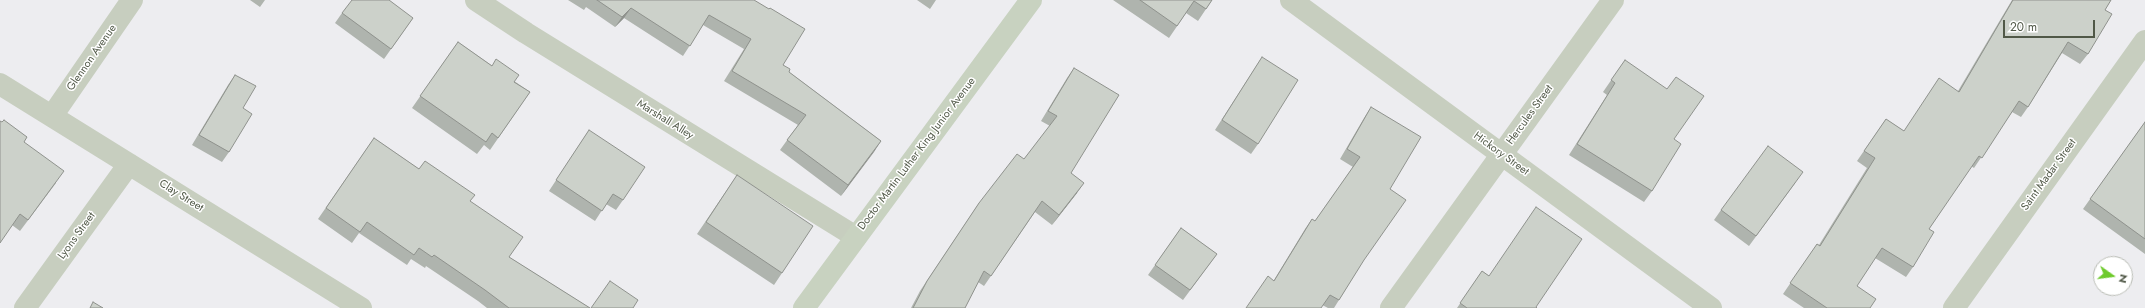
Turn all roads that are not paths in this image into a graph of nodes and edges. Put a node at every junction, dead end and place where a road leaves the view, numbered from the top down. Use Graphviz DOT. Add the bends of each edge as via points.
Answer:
graph roads {
  1 [pos="132,0"];
  2 [pos="476,0"];
  3 [pos="1031,0"];
  4 [pos="1291,0"];
  5 [pos="1613,0"];
  6 [pos="2145,41"];
  7 [pos="0,84"];
  8 [pos="52,116"];
  9 [pos="1502,155"];
  10 [pos="129,164"];
  11 [pos="856,237"];
  12 [pos="25,308"];
  13 [pos="361,308"];
  14 [pos="804,308"];
  15 [pos="1391,308"];
  16 [pos="1711,308"];
  17 [pos="1954,308"];
  1 -- 8 [label="street, Glennon Avenue"];
  2 -- 11 [label="street, Marshall Alley" via="526,34"];
  3 -- 11 [label="main road, Doctor Martin Luther King Junior Avenue"];
  4 -- 9 [label="street, Hickory Street"];
  5 -- 9 [label="street, Hercules Street"];
  6 -- 17 [label="street, Saint Madar Street"];
  7 -- 8 [label="street, Clay Street"];
  8 -- 10 [label="street, Clay Street"];
  9 -- 15 [label="street, Hercules Street"];
  9 -- 16 [label="street, Hickory Street"];
  10 -- 12 [label="street, Lyons Street"];
  10 -- 13 [label="street, Clay Street"];
  11 -- 14 [label="main road, Doctor Martin Luther King Junior Avenue"];
}
